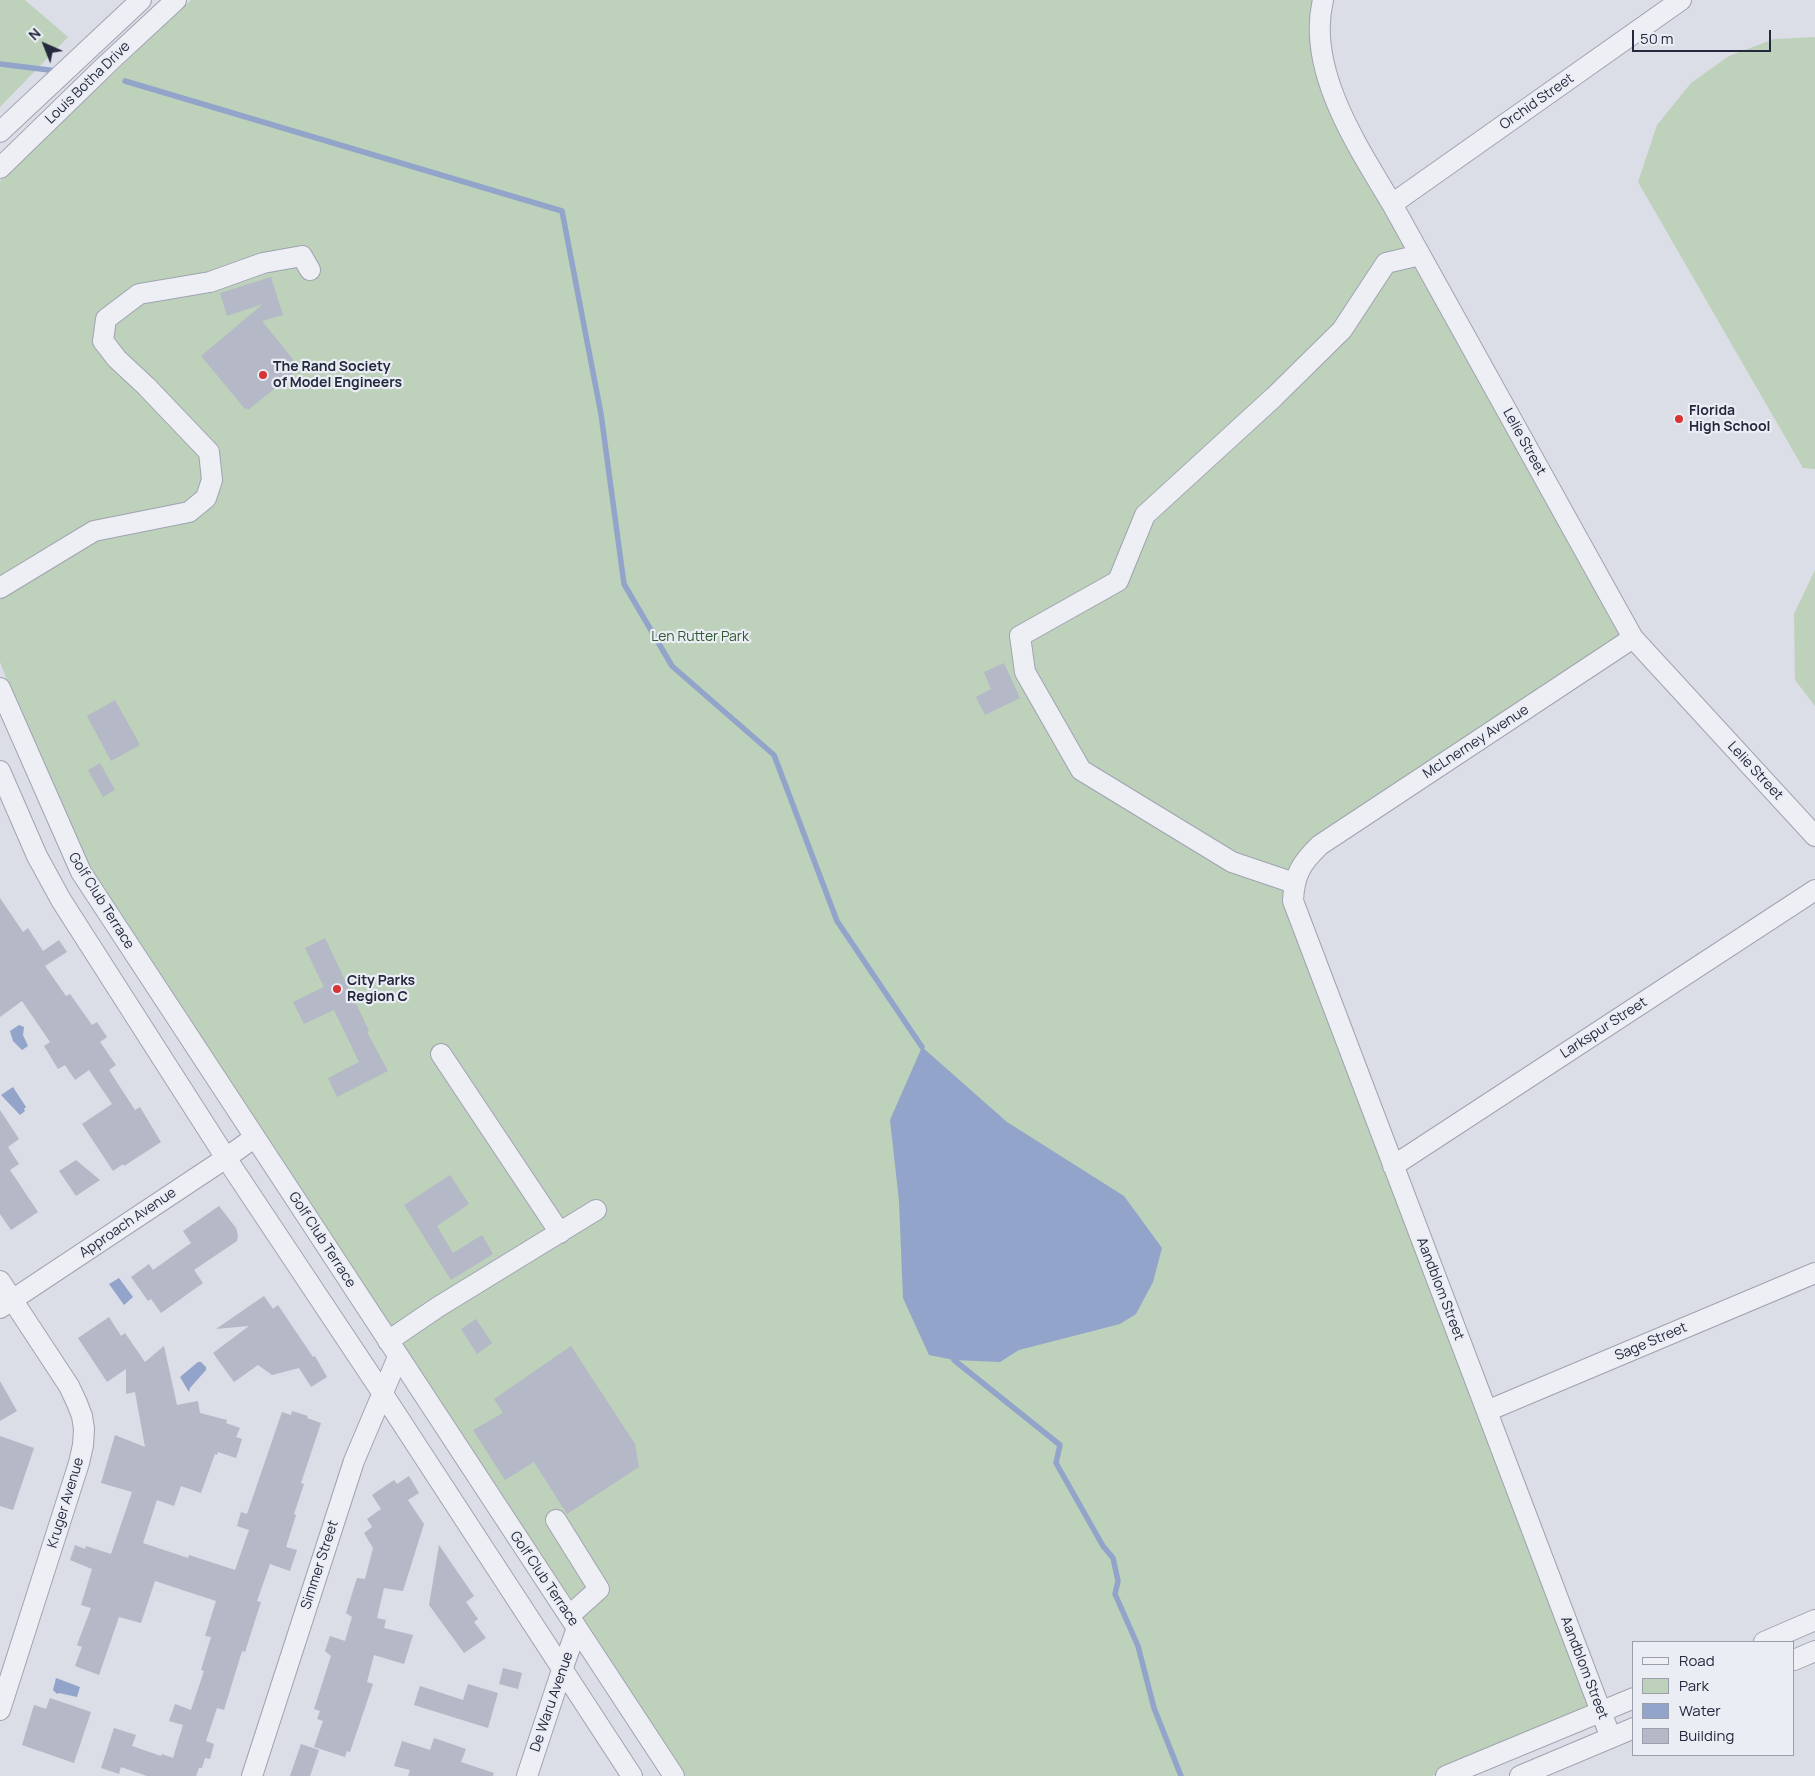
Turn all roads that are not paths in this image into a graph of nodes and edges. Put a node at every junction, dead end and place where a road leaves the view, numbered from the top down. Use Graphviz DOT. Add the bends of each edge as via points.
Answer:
graph roads {
  1 [pos="141,0"];
  2 [pos="176,0"];
  3 [pos="1323,0"];
  4 [pos="1681,0"];
  5 [pos="0,132"];
  6 [pos="0,168"];
  7 [pos="1392,204"];
  8 [pos="1420,255"];
  9 [pos="310,270"];
  10 [pos="0,588"];
  11 [pos="1633,638"];
  12 [pos="0,688"];
  13 [pos="0,771"];
  14 [pos="1815,836"];
  15 [pos="1294,883"];
  16 [pos="1815,890"];
  17 [pos="441,1054"];
  18 [pos="255,1136"];
  19 [pos="226,1158"];
  20 [pos="1393,1166"];
  21 [pos="596,1210"];
  22 [pos="560,1233"];
  23 [pos="1815,1272"];
  24 [pos="0,1281"];
  25 [pos="6,1304"];
  26 [pos="393,1349"];
  27 [pos="383,1394"];
  28 [pos="1487,1411"];
  29 [pos="556,1520"];
  30 [pos="1815,1620"];
  31 [pos="573,1622"];
  32 [pos="1766,1641"];
  33 [pos="1815,1651"];
  34 [pos="1795,1660"];
  35 [pos="562,1670"];
  36 [pos="1632,1699"];
  37 [pos="0,1710"];
  38 [pos="1601,1712"];
  39 [pos="1632,1729"];
  40 [pos="1611,1738"];
  41 [pos="252,1776"];
  42 [pos="527,1776"];
  43 [pos="632,1776"];
  44 [pos="674,1776"];
  45 [pos="1446,1776"];
  46 [pos="1520,1776"];
  1 -- 5 [label="street, Louis Botha Drive"];
  2 -- 6 [label="street, Louis Botha Drive"];
  3 -- 7 [label="street, Lelie Street" via="1320,49 1331,89 1364,157"];
  4 -- 7 [label="street, Orchid Street"];
  7 -- 8 [label="street, Lelie Street"];
  8 -- 11 [label="street, Lelie Street"];
  8 -- 15 [label="street" via="1386,262 1342,330 1145,515 1118,581 1020,636 1025,672 1081,770 1232,862"];
  9 -- 10 [label="street" via="302,256 263,263 210,282 138,294 106,319 103,341 116,359 208,452 212,480 206,498 189,512 94,531"];
  11 -- 14 [label="street, Lelie Street"];
  11 -- 15 [label="street, McLnerney Avenue" via="1320,845 1300,868"];
  12 -- 18 [label="street, Golf Club Terrace" via="81,872"];
  13 -- 19 [label="street" via="37,856 61,900"];
  15 -- 20 [label="street, Aandblom Street" via="1293,901"];
  16 -- 20 [label="street, Larkspur Street"];
  17 -- 22 [label="street"];
  18 -- 19 [label="street, Approach Avenue"];
  18 -- 26 [label="street, Golf Club Terrace"];
  19 -- 25 [label="street, Approach Avenue"];
  19 -- 27 [label="street"];
  20 -- 28 [label="street, Aandblom Street"];
  21 -- 22 [label="street"];
  22 -- 26 [label="street" via="438,1307"];
  23 -- 28 [label="street, Sage Street"];
  24 -- 25 [label="street, Kruger Avenue"];
  25 -- 37 [label="street, Kruger Avenue" via="69,1386 84,1429 79,1463"];
  26 -- 27 [label="street, Simmer Street"];
  26 -- 31 [label="street, Golf Club Terrace"];
  27 -- 35 [label="street"];
  27 -- 41 [label="street, Simmer Street" via="354,1461"];
  28 -- 38 [label="street, Aandblom Street"];
  29 -- 31 [label="street" via="599,1589"];
  30 -- 32 [label="street"];
  31 -- 35 [label="street, De Waru Avenue"];
  31 -- 44 [label="street, Golf Club Terrace"];
  33 -- 34 [label="street"];
  35 -- 42 [label="street, De Waru Avenue"];
  35 -- 43 [label="street"];
  36 -- 38 [label="street"];
  38 -- 40 [label="street, Aandblom Street"];
  38 -- 45 [label="street"];
  39 -- 40 [label="street"];
  40 -- 46 [label="street"];
}
